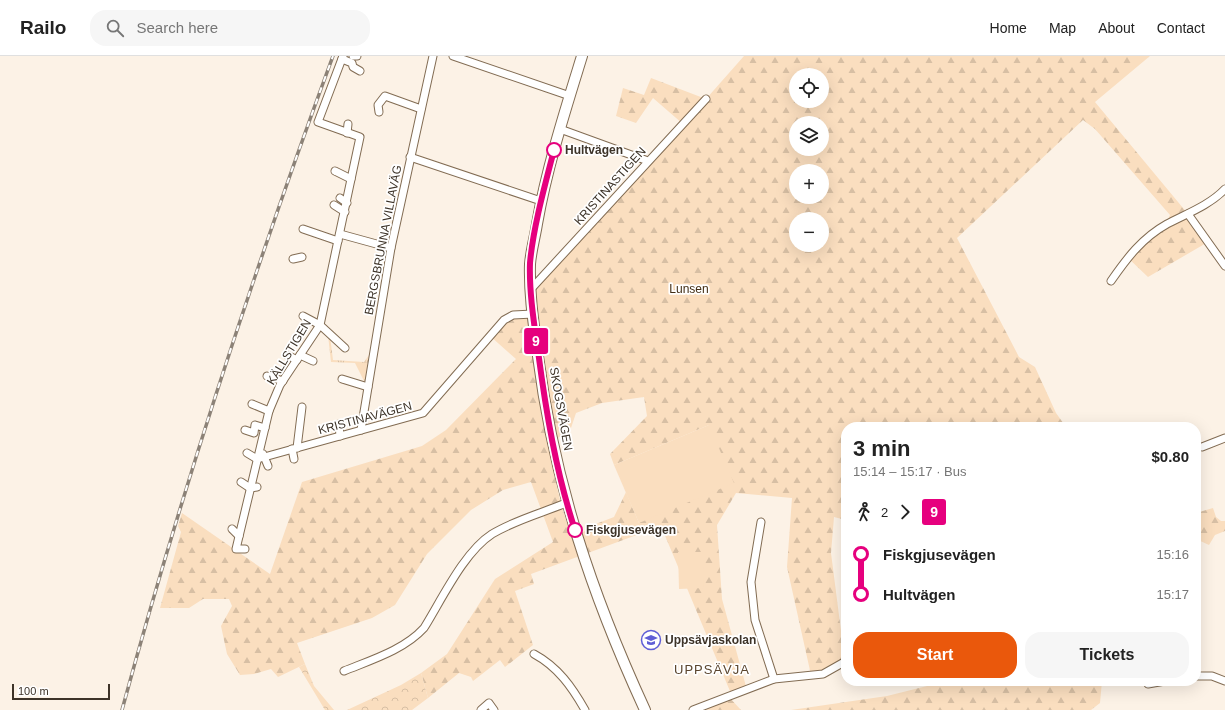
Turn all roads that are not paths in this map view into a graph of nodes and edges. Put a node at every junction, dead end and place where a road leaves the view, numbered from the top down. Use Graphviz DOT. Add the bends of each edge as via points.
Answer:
graph roads {
  1 [pos="353,56"];
  2 [pos="357,56"];
  3 [pos="433,56"];
  4 [pos="454,56"];
  5 [pos="582,56"];
  6 [pos="342,57"];
  7 [pos="360,71"];
  8 [pos="570,96"];
  9 [pos="706,99"];
  10 [pos="421,109"];
  11 [pos="379,112"];
  12 [pos="348,124"];
  13 [pos="560,129"];
  14 [pos="347,133"];
  15 [pos="410,157"];
  16 [pos="648,161"];
  17 [pos="336,171"];
  18 [pos="351,179"];
  19 [pos="1225,189"];
  20 [pos="340,198"];
  21 [pos="541,201"];
  22 [pos="346,203"];
  23 [pos="334,206"];
  24 [pos="345,212"];
  25 [pos="1188,214"];
  26 [pos="303,229"];
  27 [pos="340,234"];
  28 [pos="338,241"];
  29 [pos="392,248"];
  30 [pos="302,257"];
  31 [pos="293,259"];
  32 [pos="1225,266"];
  33 [pos="1111,281"];
  34 [pos="532,289"];
  35 [pos="533,314"];
  36 [pos="303,316"];
  37 [pos="320,325"];
  38 [pos="345,348"];
  39 [pos="287,355"];
  40 [pos="298,357"];
  41 [pos="313,361"];
  42 [pos="267,376"];
  43 [pos="342,380"];
  44 [pos="283,381"];
  45 [pos="368,387"];
  46 [pos="252,404"];
  47 [pos="302,407"];
  48 [pos="269,411"];
  49 [pos="268,424"];
  50 [pos="339,424"];
  51 [pos="246,430"];
  52 [pos="361,430"];
  53 [pos="340,436"];
  54 [pos="1225,438"];
  55 [pos="1202,447"];
  56 [pos="294,449"];
  57 [pos="259,450"];
  58 [pos="247,453"];
  59 [pos="266,457"];
  60 [pos="257,459"];
  61 [pos="294,459"];
  62 [pos="268,466"];
  63 [pos="241,482"];
  64 [pos="253,488"];
  65 [pos="566,503"];
  66 [pos="761,522"];
  67 [pos="232,529"];
  68 [pos="242,532"];
  69 [pos="245,549"];
  70 [pos="534,654"];
  71 [pos="841,665"];
  72 [pos="344,671"];
  73 [pos="1201,676"];
  74 [pos="774,679"];
  75 [pos="1225,681"];
  76 [pos="697,709"];
  77 [pos="481,710"];
  78 [pos="494,710"];
  79 [pos="585,710"];
  80 [pos="645,710"];
  1 -- 2 [label="street"];
  3 -- 10 [label="street, BERGSBRUNNA VILLAVÄG"];
  4 -- 8 [label="street"];
  5 -- 8 [label="street, SKOGSVÄGEN"];
  6 -- 7 [label="street"];
  6 -- 14 [label="street, KÄLLSTIGEN" via="318,122 327,128"];
  8 -- 13 [label="street, SKOGSVÄGEN"];
  9 -- 16 [label="street, KRISTINASTIGEN"];
  10 -- 11 [label="street" via="385,96 378,105"];
  10 -- 15 [label="street, BERGSBRUNNA VILLAVÄG"];
  12 -- 14 [label="street"];
  13 -- 16 [label="street"];
  13 -- 21 [label="street, SKOGSVÄGEN"];
  14 -- 18 [label="street, KÄLLSTIGEN" via="360,138 359,156"];
  15 -- 21 [label="street"];
  15 -- 29 [label="street, BERGSBRUNNA VILLAVÄG"];
  16 -- 34 [label="street, KRISTINASTIGEN"];
  17 -- 18 [label="street"];
  18 -- 22 [label="street, KÄLLSTIGEN" via="353,191"];
  19 -- 25 [label="street"];
  20 -- 22 [label="street"];
  21 -- 34 [label="street, SKOGSVÄGEN" via="530,263"];
  22 -- 24 [label="street, KÄLLSTIGEN"];
  23 -- 24 [label="street"];
  24 -- 27 [label="street, KÄLLSTIGEN"];
  25 -- 32 [label="street"];
  25 -- 33 [label="street" via="1165,225 1144,240 1127,257"];
  26 -- 28 [label="street"];
  27 -- 28 [label="street, KÄLLSTIGEN"];
  27 -- 29 [label="street"];
  28 -- 37 [label="street, KÄLLSTIGEN" via="333,280"];
  29 -- 45 [label="street, BERGSBRUNNA VILLAVÄG"];
  30 -- 31 [label="street"];
  34 -- 35 [label="street, SKOGSVÄGEN"];
  35 -- 52 [label="street, KRISTINAVÄGEN" via="513,316 504,320 423,413"];
  35 -- 65 [label="street, SKOGSVÄGEN" via="543,395"];
  36 -- 37 [label="street"];
  37 -- 38 [label="street"];
  37 -- 40 [label="street, KÄLLSTIGEN"];
  39 -- 40 [label="street"];
  40 -- 41 [label="street"];
  40 -- 44 [label="street, KÄLLSTIGEN"];
  42 -- 44 [label="street"];
  43 -- 45 [label="street"];
  44 -- 48 [label="street, KÄLLSTIGEN" via="278,400"];
  45 -- 52 [label="street, BERGSBRUNNA VILLAVÄG"];
  46 -- 48 [label="street"];
  47 -- 56 [label="street"];
  48 -- 49 [label="street, KÄLLSTIGEN"];
  49 -- 51 [label="street" via="255,425 254,433"];
  49 -- 57 [label="street, KÄLLSTIGEN"];
  50 -- 53 [label="street"];
  52 -- 53 [label="street, KRISTINAVÄGEN"];
  53 -- 56 [label="street, KRISTINAVÄGEN"];
  54 -- 55 [label="street"];
  56 -- 59 [label="street, KRISTINAVÄGEN"];
  56 -- 61 [label="street"];
  57 -- 59 [label="street"];
  57 -- 60 [label="street, KÄLLSTIGEN"];
  58 -- 60 [label="street"];
  59 -- 60 [label="street, KRISTINAVÄGEN"];
  59 -- 62 [label="street"];
  60 -- 64 [label="street, KÄLLSTIGEN"];
  63 -- 64 [label="street"];
  64 -- 68 [label="street, KÄLLSTIGEN"];
  65 -- 72 [label="street" via="514,522 491,534 469,554 424,628 415,638 379,657"];
  65 -- 80 [label="street, SKOGSVÄGEN" via="599,601"];
  66 -- 74 [label="street" via="751,582 755,620"];
  67 -- 68 [label="street"];
  68 -- 69 [label="street, KÄLLSTIGEN" via="236,549"];
  70 -- 79 [label="street" via="549,662 573,688"];
  71 -- 74 [label="street" via="823,674"];
  73 -- 75 [label="street" via="1212,676"];
  74 -- 76 [label="street"];
  77 -- 78 [label="street" via="489,703"];
}
